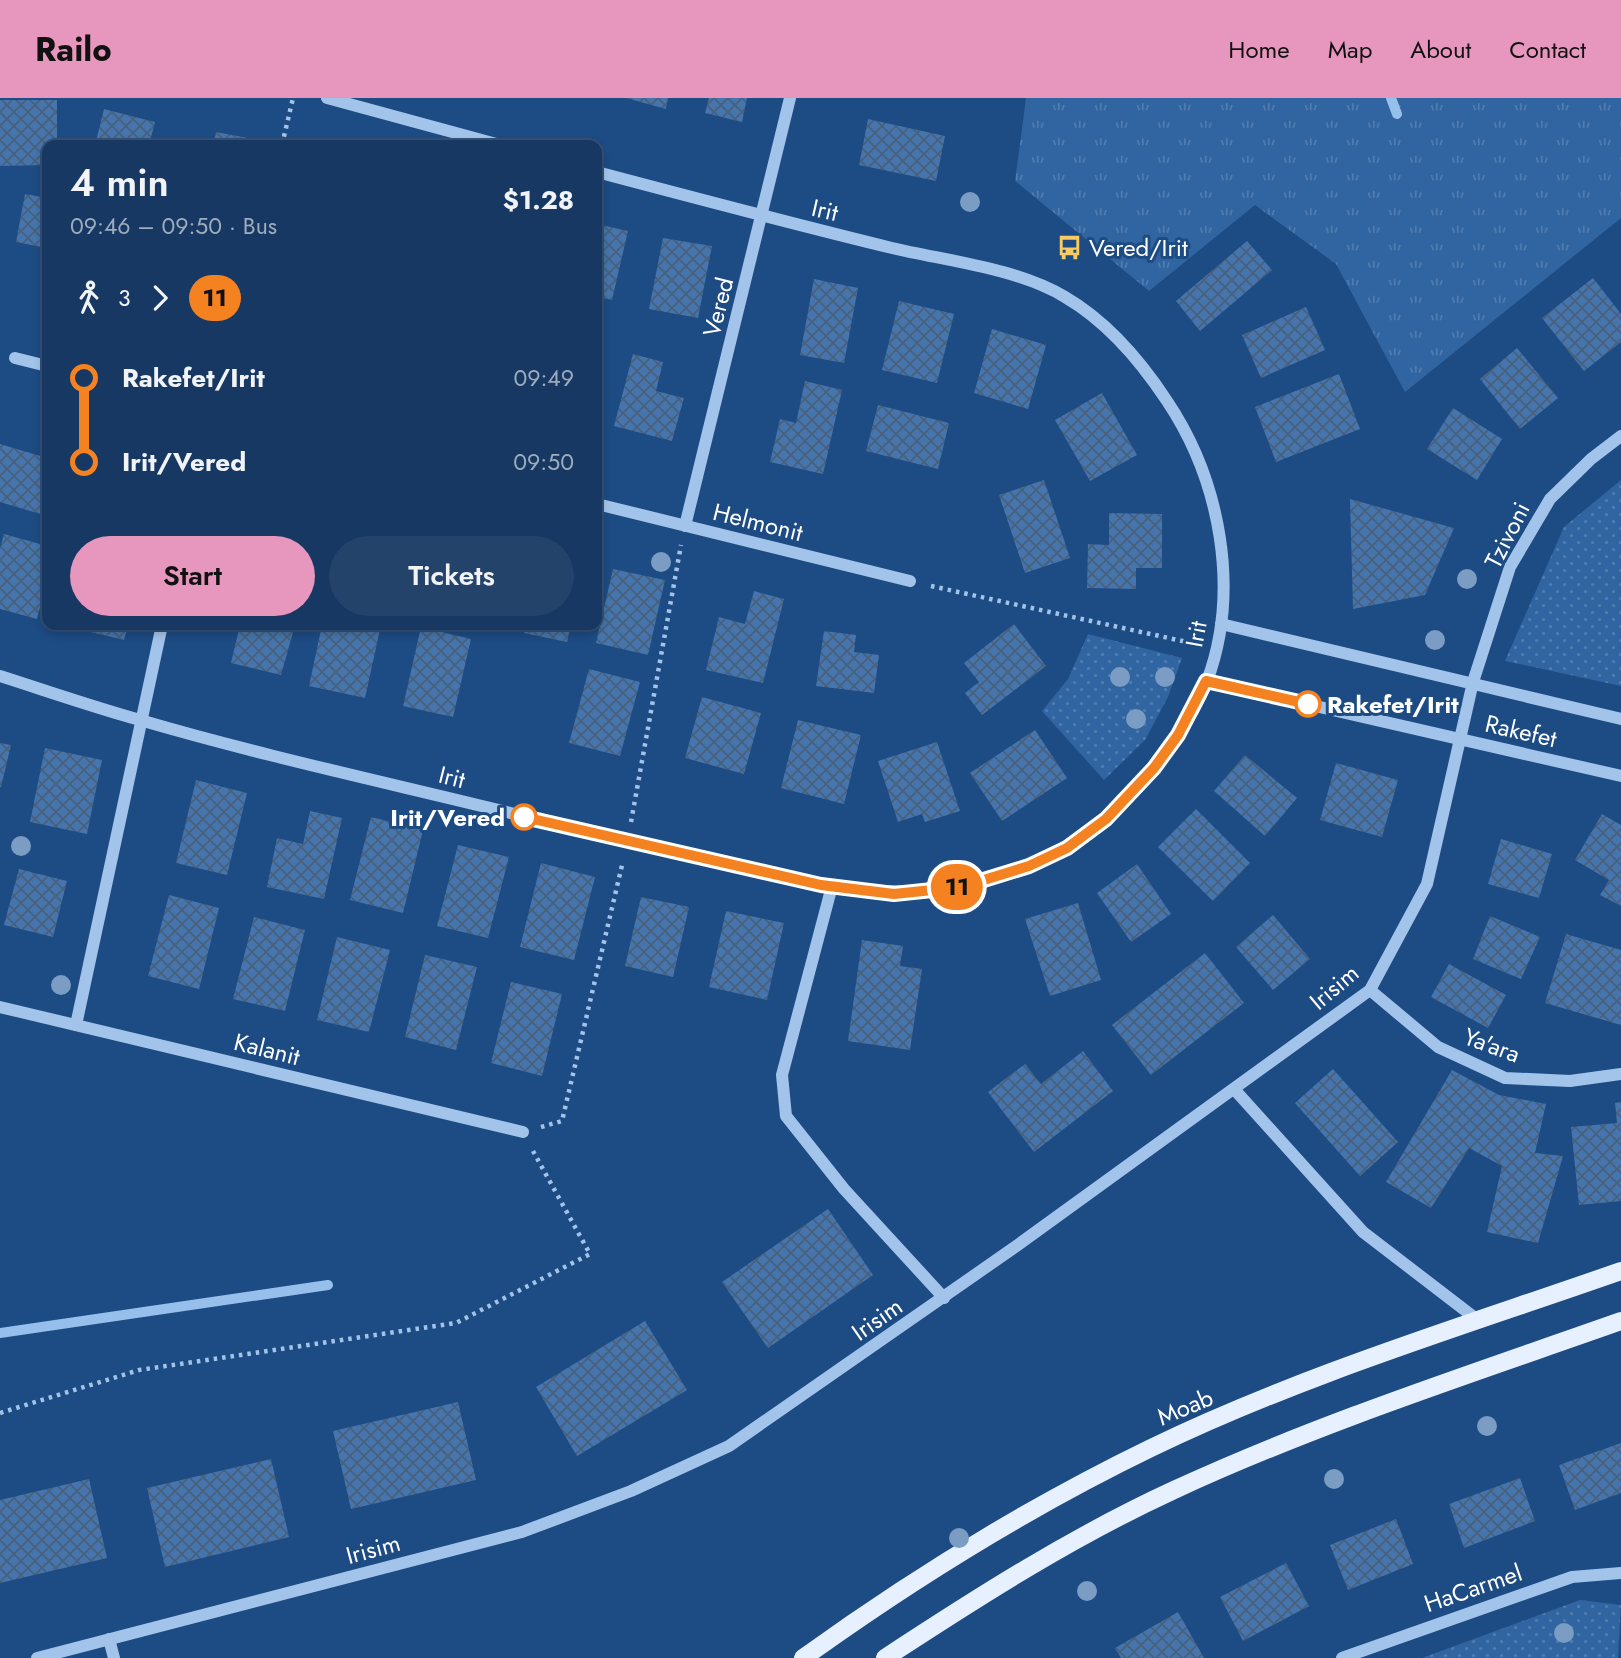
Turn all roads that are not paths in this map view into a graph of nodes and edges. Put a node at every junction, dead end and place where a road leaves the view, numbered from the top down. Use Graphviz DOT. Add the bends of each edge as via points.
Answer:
graph roads {
  1 [pos="327,98"];
  2 [pos="789,98"];
  3 [pos="482,140"];
  4 [pos="602,173"];
  5 [pos="762,216"];
  6 [pos="15,358"];
  7 [pos="42,365"];
  8 [pos="1621,436"];
  9 [pos="602,505"];
  10 [pos="685,526"];
  11 [pos="910,581"];
  12 [pos="1221,624"];
  13 [pos="161,630"];
  14 [pos="0,676"];
  15 [pos="1206,681"];
  16 [pos="1473,682"];
  17 [pos="1621,719"];
  18 [pos="141,721"];
  19 [pos="1460,739"];
  20 [pos="1621,776"];
  21 [pos="832,886"];
  22 [pos="1370,990"];
  23 [pos="0,1007"];
  24 [pos="76,1025"];
  25 [pos="1621,1074"];
  26 [pos="1234,1089"];
  27 [pos="523,1132"];
  28 [pos="1621,1271"];
  29 [pos="944,1298"];
  30 [pos="1479,1321"];
  31 [pos="1621,1321"];
  32 [pos="1619,1570"];
  33 [pos="109,1639"];
  34 [pos="37,1658"];
  35 [pos="114,1658"];
  36 [pos="803,1658"];
  37 [pos="885,1658"];
  38 [pos="1342,1658"];
  1 -- 3 [label="street"];
  2 -- 5 [label="street, Vered"];
  4 -- 5 [label="street, Irit"];
  5 -- 10 [label="street, Vered"];
  5 -- 12 [label="street, Irit" via="1010,274 1062,295 1117,337 1173,409 1203,467 1219,537"];
  6 -- 7 [label="street"];
  8 -- 16 [label="street, Tzivoni" via="1549,499 1510,567"];
  9 -- 10 [label="street, Helmonit"];
  10 -- 11 [label="street, Helmonit"];
  12 -- 15 [label="street, Irit"];
  12 -- 16 [label="street, Rakefet"];
  13 -- 18 [label="street"];
  14 -- 18 [label="street, Irit"];
  15 -- 19 [label="street, Rakefet"];
  15 -- 21 [label="street, Irit" via="1178,735 1154,768 1106,819 1067,848 1029,866 961,887 894,894"];
  16 -- 17 [label="street, Rakefet"];
  16 -- 19 [label="street, Irisim"];
  18 -- 21 [label="street, Irit" via="627,842"];
  18 -- 24 [label="street"];
  19 -- 20 [label="street, Rakefet"];
  19 -- 22 [label="street, Irisim" via="1427,884"];
  21 -- 29 [label="street" via="782,1076 786,1116 844,1189"];
  22 -- 25 [label="street, Ya'ara" via="1438,1047 1506,1078 1570,1081"];
  22 -- 26 [label="street, Irisim"];
  23 -- 24 [label="street, Kalanit"];
  24 -- 27 [label="street, Kalanit"];
  26 -- 29 [label="street, Irisim"];
  26 -- 30 [label="street" via="1363,1232"];
  28 -- 30 [label="main road, Moab"];
  29 -- 33 [label="street, Irisim" via="729,1446 631,1491 522,1532"];
  30 -- 36 [label="main road, Moab" via="1339,1370 1153,1447 999,1530"];
  31 -- 37 [label="main road" via="1356,1414 1173,1490 1023,1570"];
  32 -- 38 [label="street, HaCarmel" via="1572,1577"];
  33 -- 34 [label="street, Irisim"];
  33 -- 35 [label="street"];
}
